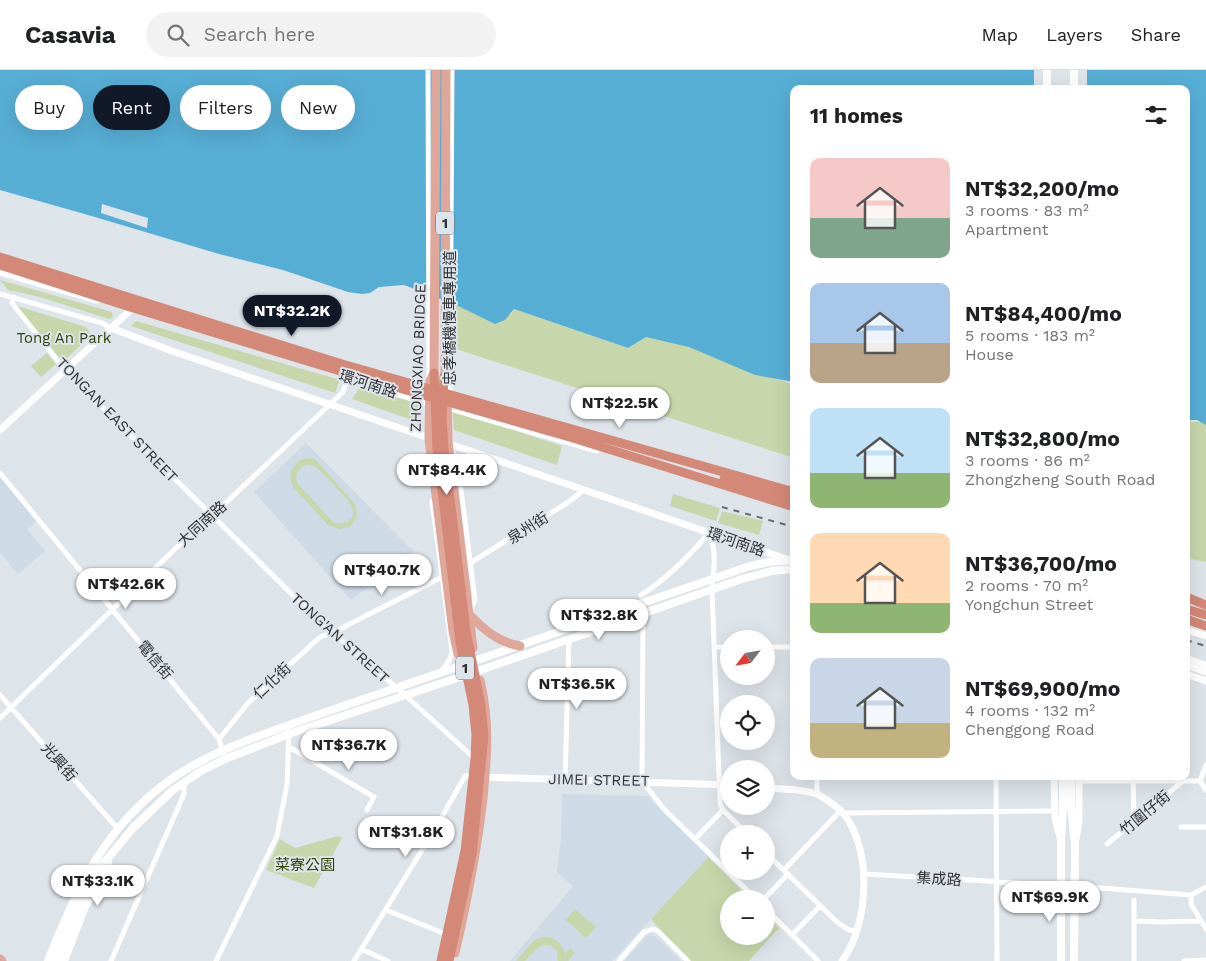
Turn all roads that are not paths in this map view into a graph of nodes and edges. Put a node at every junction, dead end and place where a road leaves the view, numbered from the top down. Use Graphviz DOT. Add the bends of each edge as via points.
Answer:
graph roads {
  1 [pos="428,70"];
  2 [pos="436,70"];
  3 [pos="446,70"];
  4 [pos="452,70"];
  5 [pos="1047,70"];
  6 [pos="1074,70"];
  7 [pos="1047,85"];
  8 [pos="1074,85"];
  9 [pos="0,256"];
  10 [pos="0,265"];
  11 [pos="0,272"];
  12 [pos="0,294"];
  13 [pos="14,297"];
  14 [pos="141,301"];
  15 [pos="130,310"];
  16 [pos="111,328"];
  17 [pos="351,366"];
  18 [pos="65,370"];
  19 [pos="444,376"];
  20 [pos="432,377"];
  21 [pos="348,378"];
  22 [pos="392,390"];
  23 [pos="440,392"];
  24 [pos="330,405"];
  25 [pos="439,405"];
  26 [pos="0,430"];
  27 [pos="434,439"];
  28 [pos="444,442"];
  29 [pos="0,474"];
  30 [pos="460,484"];
  31 [pos="450,485"];
  32 [pos="441,486"];
  33 [pos="431,488"];
  34 [pos="584,490"];
  35 [pos="790,491"];
  36 [pos="790,491"];
  37 [pos="790,499"];
  38 [pos="790,507"];
  39 [pos="790,507"];
  40 [pos="212,515"];
  41 [pos="709,533"];
  42 [pos="459,535"];
  43 [pos="790,560"];
  44 [pos="790,561"];
  45 [pos="470,563"];
  46 [pos="790,570"];
  47 [pos="442,577"];
  48 [pos="713,580"];
  49 [pos="712,589"];
  50 [pos="641,595"];
  51 [pos="1190,603"];
  52 [pos="1190,605"];
  53 [pos="112,609"];
  54 [pos="643,613"];
  55 [pos="469,614"];
  56 [pos="1199,615"];
  57 [pos="1206,626"];
  58 [pos="1190,631"];
  59 [pos="332,633"];
  60 [pos="1206,636"];
  61 [pos="569,639"];
  62 [pos="472,641"];
  63 [pos="520,646"];
  64 [pos="714,647"];
  65 [pos="720,647"];
  66 [pos="775,647"];
  67 [pos="790,647"];
  68 [pos="454,650"];
  69 [pos="1190,660"];
  70 [pos="476,661"];
  71 [pos="461,666"];
  72 [pos="1190,666"];
  73 [pos="1206,666"];
  74 [pos="478,671"];
  75 [pos="1206,672"];
  76 [pos="437,674"];
  77 [pos="1190,675"];
  78 [pos="463,676"];
  79 [pos="1206,681"];
  80 [pos="395,688"];
  81 [pos="0,695"];
  82 [pos="405,695"];
  83 [pos="11,708"];
  84 [pos="0,718"];
  85 [pos="290,724"];
  86 [pos="289,734"];
  87 [pos="219,739"];
  88 [pos="288,747"];
  89 [pos="223,750"];
  90 [pos="472,756"];
  91 [pos="225,759"];
  92 [pos="1206,765"];
  93 [pos="470,776"];
  94 [pos="485,777"];
  95 [pos="565,780"];
  96 [pos="817,780"];
  97 [pos="996,780"];
  98 [pos="1054,780"];
  99 [pos="1064,780"];
  100 [pos="1070,780"];
  101 [pos="1079,780"];
  102 [pos="1133,780"];
  103 [pos="1178,780"];
  104 [pos="184,781"];
  105 [pos="642,781"];
  106 [pos="1183,781"];
  107 [pos="1200,781"];
  108 [pos="720,784"];
  109 [pos="775,789"];
  110 [pos="1206,790"];
  111 [pos="817,794"];
  112 [pos="1067,806"];
  113 [pos="368,810"];
  114 [pos="1055,810"];
  115 [pos="842,812"];
  116 [pos="996,812"];
  117 [pos="720,813"];
  118 [pos="728,815"];
  119 [pos="1134,822"];
  120 [pos="738,825"];
  121 [pos="1181,827"];
  122 [pos="1206,827"];
  123 [pos="115,832"];
  124 [pos="695,839"];
  125 [pos="1061,842"];
  126 [pos="1075,844"];
  127 [pos="1108,844"];
  128 [pos="118,846"];
  129 [pos="720,862"];
  130 [pos="775,862"];
  131 [pos="97,871"];
  132 [pos="786,872"];
  133 [pos="864,874"];
  134 [pos="738,880"];
  135 [pos="997,882"];
  136 [pos="1061,886"];
  137 [pos="1075,886"];
  138 [pos="1206,886"];
  139 [pos="747,890"];
  140 [pos="771,890"];
  141 [pos="1192,895"];
  142 [pos="1134,900"];
  143 [pos="820,906"];
  144 [pos="386,910"];
  145 [pos="775,918"];
  146 [pos="1134,921"];
  147 [pos="1201,921"];
  148 [pos="1206,929"];
  149 [pos="856,931"];
  150 [pos="444,933"];
  151 [pos="792,935"];
  152 [pos="458,942"];
  153 [pos="361,949"];
  154 [pos="1206,960"];
  155 [pos="48,961"];
  156 [pos="56,961"];
  157 [pos="64,961"];
  158 [pos="111,961"];
  159 [pos="216,961"];
  160 [pos="354,961"];
  161 [pos="388,961"];
  162 [pos="439,961"];
  163 [pos="449,961"];
  164 [pos="453,961"];
  165 [pos="619,961"];
  166 [pos="688,961"];
  167 [pos="818,961"];
  168 [pos="842,961"];
  169 [pos="997,961"];
  170 [pos="1061,961"];
  171 [pos="1074,961"];
  172 [pos="1134,961"];
  173 [pos="1184,961"];
  1 -- 20 [label="street, 忠孝橋機慢車專用道" via="428,375"];
  2 -- 20 [label="main road, ZHONGXIAO BRIDGE / 1"];
  3 -- 19 [label="main road, ZHONGXIAO BRIDGE / 1"];
  4 -- 42 [label="street, 忠孝橋機慢車專用道" via="450,385 452,443 462,522"];
  5 -- 7 [label="main road"];
  6 -- 8 [label="main road"];
  9 -- 14 [label="street"];
  9 -- 35 [label="highway" via="342,364"];
  10 -- 38 [label="highway"];
  11 -- 15 [label="street, 環河南路"];
  12 -- 13 [label="street"];
  13 -- 16 [label="street"];
  13 -- 18 [label="street, TONGAN EAST STREET" via="12,304"];
  14 -- 15 [label="street"];
  14 -- 17 [label="street"];
  15 -- 16 [label="street"];
  15 -- 21 [label="street, 環河南路" via="238,341"];
  16 -- 18 [label="street"];
  16 -- 24 [label="street, 環河南路"];
  17 -- 21 [label="street, 大同南路"];
  17 -- 23 [label="street"];
  18 -- 26 [label="street"];
  18 -- 40 [label="street, TONGAN EAST STREET"];
  19 -- 42 [label="main road, ZHONGXIAO BRIDGE / 1"];
  19 -- 163 [label="highway, 1" via="444,449 466,631 484,736 472,854"];
  20 -- 68 [label="main road, ZHONGXIAO BRIDGE / 1" via="429,439"];
  20 -- 162 [label="highway, 1" via="460,642 476,735 465,851"];
  21 -- 22 [label="street, 環河南路"];
  21 -- 24 [label="street, 大同南路" via="343,392"];
  22 -- 23 [label="highway"];
  22 -- 25 [label="street, 環河南路"];
  23 -- 25 [label="street"];
  23 -- 36 [label="street" via="625,441"];
  23 -- 37 [label="highway"];
  24 -- 27 [label="street, 環河南路"];
  24 -- 40 [label="street, 大同南路"];
  25 -- 27 [label="street" via="434,418"];
  25 -- 28 [label="street"];
  25 -- 39 [label="street, 環河南路"];
  27 -- 28 [label="street, 環河南路"];
  27 -- 32 [label="street"];
  27 -- 33 [label="street" via="427,447"];
  28 -- 30 [label="street" via="457,458"];
  28 -- 31 [label="street"];
  28 -- 34 [label="street, 環河南路"];
  29 -- 53 [label="street, 電信街"];
  30 -- 31 [label="street"];
  30 -- 45 [label="street"];
  31 -- 32 [label="street"];
  31 -- 62 [label="street" via="467,626"];
  32 -- 33 [label="street"];
  32 -- 68 [label="street" via="458,617"];
  33 -- 47 [label="street"];
  34 -- 41 [label="street, 環河南路"];
  34 -- 45 [label="street, 泉州街"];
  40 -- 53 [label="street, 大同南路"];
  40 -- 59 [label="street, TONG'AN STREET"];
  41 -- 43 [label="street, 環河南路"];
  41 -- 48 [label="street" via="714,544"];
  41 -- 50 [label="street" via="658,585"];
  42 -- 55 [label="main road, ZHONGXIAO BRIDGE / 1"];
  44 -- 48 [label="main road" via="750,566"];
  45 -- 55 [label="street" via="475,600"];
  46 -- 49 [label="main road" via="757,575"];
  47 -- 59 [label="street"];
  47 -- 68 [label="street"];
  48 -- 49 [label="street"];
  48 -- 63 [label="main road"];
  49 -- 54 [label="main road"];
  49 -- 64 [label="street"];
  51 -- 56 [label="highway"];
  52 -- 56 [label="street"];
  53 -- 83 [label="street, 大同南路"];
  53 -- 87 [label="street, 電信街"];
  54 -- 61 [label="main road"];
  54 -- 105 [label="street"];
  55 -- 62 [label="main road, 1"];
  55 -- 63 [label="main road" via="492,636"];
  56 -- 57 [label="highway"];
  58 -- 60 [label="street"];
  59 -- 80 [label="street, TONG'AN STREET"];
  59 -- 87 [label="street, 仁化街" via="320,637 254,698"];
  61 -- 74 [label="main road"];
  61 -- 95 [label="street"];
  62 -- 70 [label="main road, 1"];
  63 -- 70 [label="main road"];
  64 -- 65 [label="street"];
  64 -- 108 [label="street"];
  66 -- 67 [label="street"];
  68 -- 71 [label="main road, 1"];
  68 -- 76 [label="street" via="446,666"];
  69 -- 73 [label="main road"];
  70 -- 71 [label="main road"];
  70 -- 74 [label="main road, 1"];
  71 -- 76 [label="main road"];
  71 -- 78 [label="main road, 1"];
  72 -- 75 [label="street"];
  74 -- 78 [label="main road"];
  74 -- 94 [label="main road, 1" via="488,728"];
  76 -- 80 [label="main road"];
  77 -- 79 [label="street"];
  78 -- 82 [label="main road"];
  78 -- 90 [label="main road, 1" via="472,731"];
  80 -- 82 [label="street, TONG'AN STREET"];
  80 -- 85 [label="main road"];
  81 -- 83 [label="street, 光興街"];
  82 -- 86 [label="main road"];
  82 -- 90 [label="street, TONG'AN STREET"];
  83 -- 84 [label="street, 大同南路"];
  83 -- 123 [label="street, 光興街"];
  85 -- 86 [label="street"];
  85 -- 89 [label="main road"];
  86 -- 88 [label="street"];
  86 -- 91 [label="main road"];
  87 -- 89 [label="street, 電信街"];
  88 -- 113 [label="street" via="374,797"];
  88 -- 159 [label="street" via="286,784 277,836"];
  89 -- 91 [label="street, 電信街"];
  89 -- 123 [label="main road" via="167,782"];
  90 -- 93 [label="main road, 1"];
  91 -- 104 [label="main road"];
  92 -- 107 [label="street"];
  93 -- 94 [label="street, JIMEI STREET"];
  93 -- 144 [label="street" via="465,776"];
  93 -- 150 [label="main road, 1" via="460,853"];
  94 -- 95 [label="street, JIMEI STREET"];
  94 -- 152 [label="main road, 1" via="476,861"];
  95 -- 105 [label="street, JIMEI STREET"];
  96 -- 111 [label="street"];
  97 -- 116 [label="street"];
  98 -- 114 [label="street"];
  99 -- 112 [label="main road"];
  100 -- 112 [label="main road"];
  101 -- 126 [label="street" via="1079,822"];
  102 -- 119 [label="street"];
  103 -- 106 [label="street"];
  104 -- 128 [label="main road" via="147,813"];
  104 -- 158 [label="street" via="184,794"];
  105 -- 108 [label="street, JIMEI STREET"];
  105 -- 124 [label="street" via="664,809"];
  106 -- 107 [label="street"];
  106 -- 119 [label="street, 竹圍仔街"];
  107 -- 110 [label="street"];
  109 -- 111 [label="street"];
  111 -- 115 [label="street"];
  112 -- 125 [label="main road"];
  112 -- 126 [label="main road"];
  114 -- 116 [label="street"];
  114 -- 125 [label="street"];
  115 -- 116 [label="street"];
  115 -- 132 [label="street"];
  115 -- 133 [label="street" via="855,832"];
  116 -- 135 [label="street"];
  117 -- 124 [label="street"];
  118 -- 120 [label="street"];
  119 -- 127 [label="street, 竹圍仔街"];
  121 -- 122 [label="street"];
  123 -- 131 [label="main road"];
  123 -- 155 [label="main road" via="74,896"];
  124 -- 129 [label="street"];
  125 -- 136 [label="main road"];
  126 -- 137 [label="main road"];
  128 -- 131 [label="main road"];
  128 -- 157 [label="main road" via="84,909"];
  130 -- 132 [label="street"];
  131 -- 156 [label="main road"];
  132 -- 140 [label="street"];
  132 -- 143 [label="street"];
  133 -- 135 [label="street, 集成路"];
  133 -- 149 [label="street"];
  134 -- 139 [label="street"];
  135 -- 136 [label="street, 集成路"];
  135 -- 169 [label="street"];
  136 -- 137 [label="street, 集成路"];
  136 -- 170 [label="main road"];
  137 -- 141 [label="street, 集成路"];
  137 -- 171 [label="main road"];
  138 -- 141 [label="street"];
  141 -- 147 [label="street" via="1191,904"];
  142 -- 146 [label="street"];
  143 -- 149 [label="street" via="843,927"];
  143 -- 151 [label="street"];
  144 -- 150 [label="street"];
  144 -- 153 [label="street"];
  145 -- 151 [label="street"];
  146 -- 147 [label="street"];
  146 -- 172 [label="street"];
  147 -- 148 [label="street"];
  149 -- 168 [label="street"];
  150 -- 152 [label="street"];
  150 -- 162 [label="main road, 1"];
  151 -- 167 [label="street"];
  152 -- 164 [label="main road, 1"];
  153 -- 160 [label="street"];
  153 -- 161 [label="street"];
  154 -- 173 [label="street"];
  165 -- 166 [label="street" via="644,932 653,929"];
}
